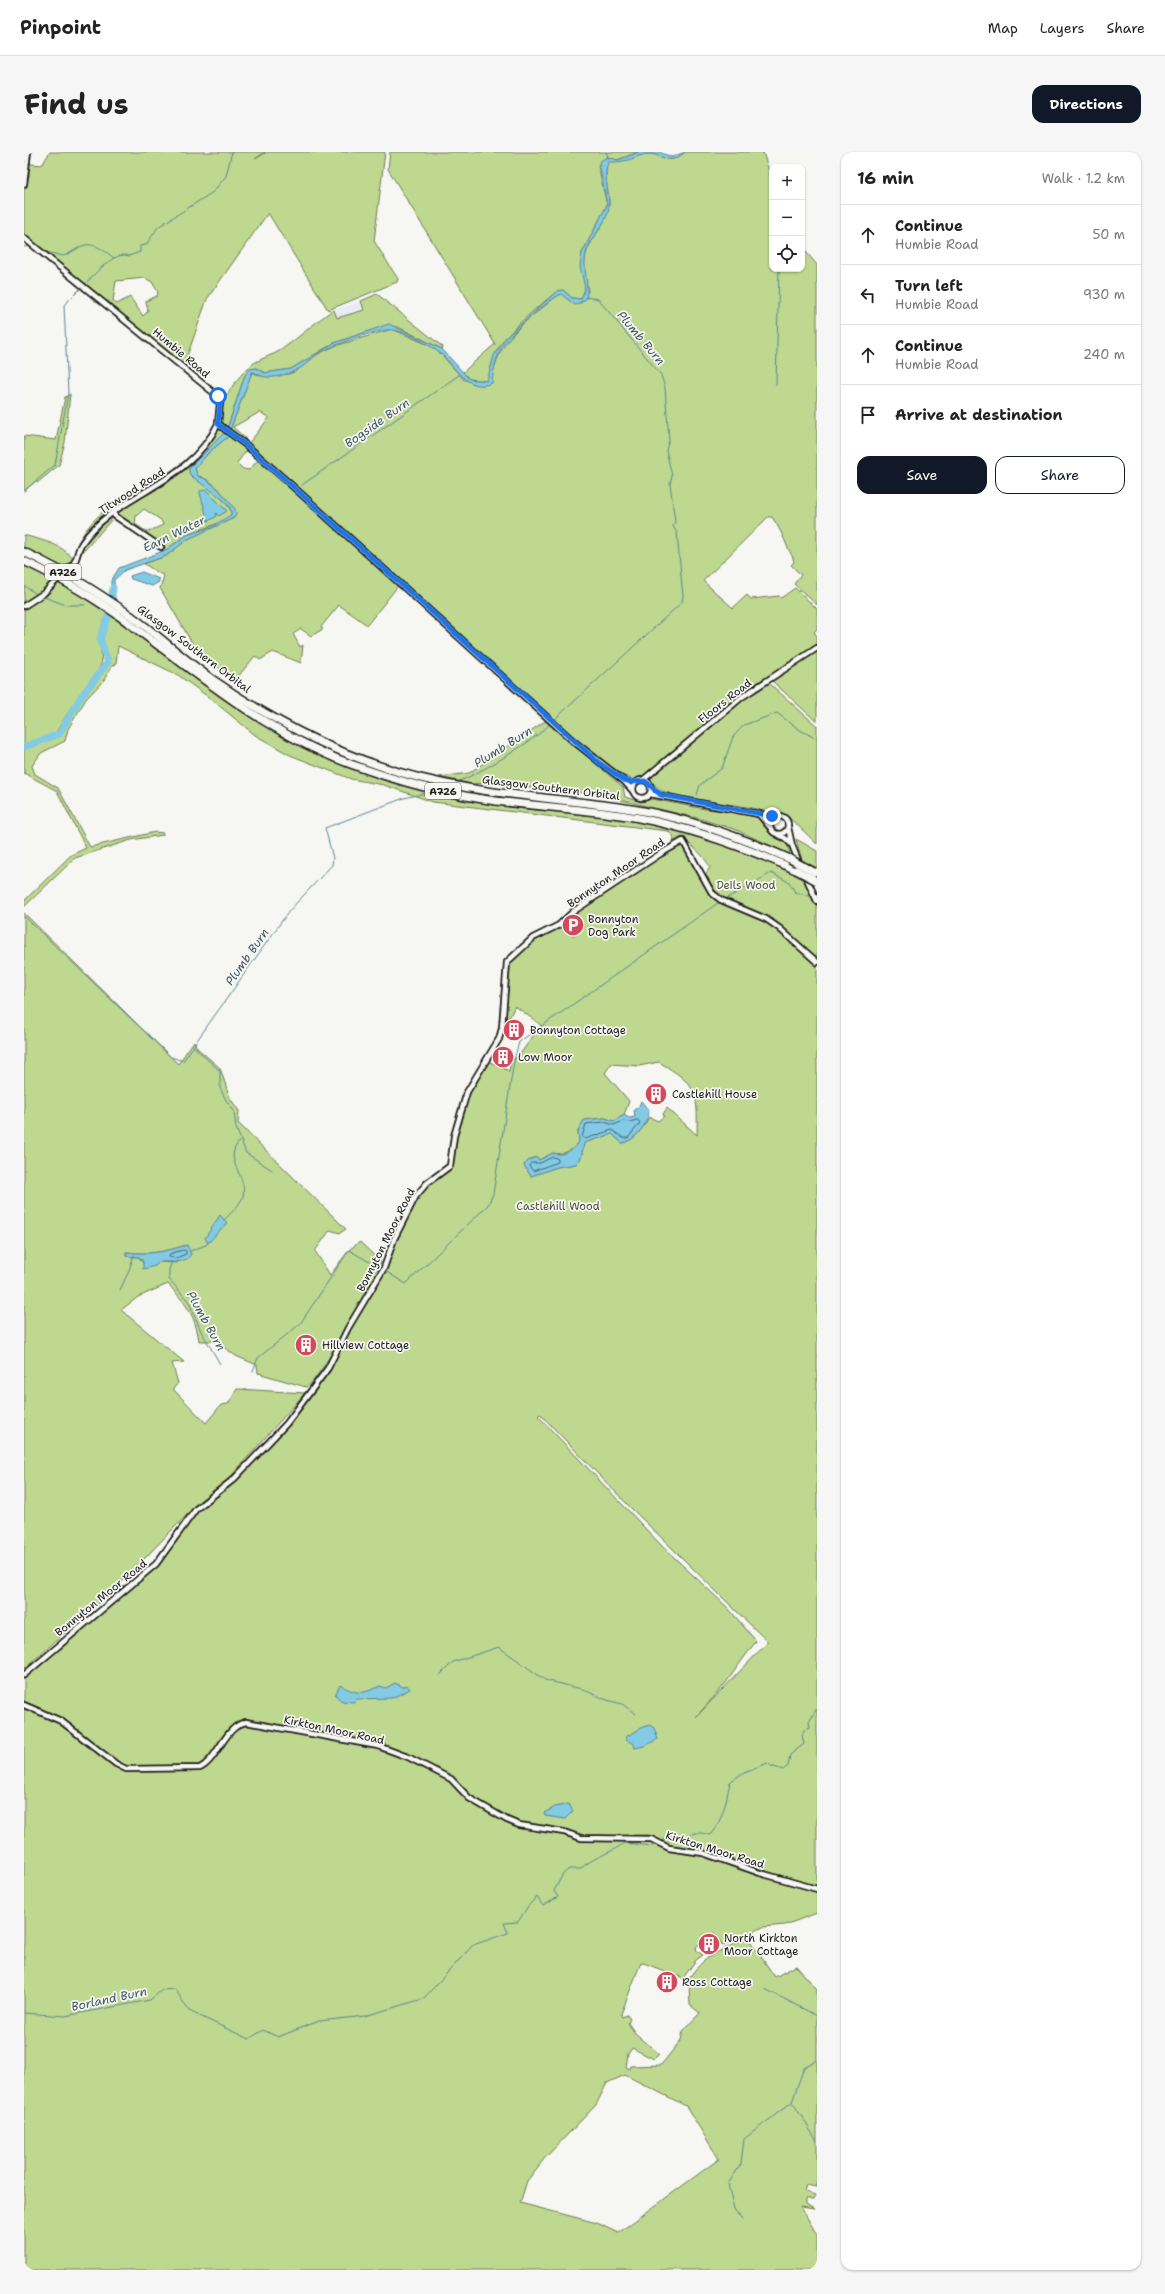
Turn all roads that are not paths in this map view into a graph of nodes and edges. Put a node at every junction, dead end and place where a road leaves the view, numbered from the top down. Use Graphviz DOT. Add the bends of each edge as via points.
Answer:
graph roads {
  1 [pos="28,152"];
  2 [pos="24,184"];
  3 [pos="24,238"];
  4 [pos="218,424"];
  5 [pos="113,512"];
  6 [pos="161,547"];
  7 [pos="24,552"];
  8 [pos="24,561"];
  9 [pos="24,606"];
  10 [pos="817,648"];
  11 [pos="650,775"];
  12 [pos="624,780"];
  13 [pos="640,781"];
  14 [pos="649,784"];
  15 [pos="633,791"];
  16 [pos="650,794"];
  17 [pos="661,795"];
  18 [pos="758,813"];
  19 [pos="775,816"];
  20 [pos="769,826"];
  21 [pos="788,827"];
  22 [pos="776,834"];
  23 [pos="792,845"];
  24 [pos="816,872"];
  25 [pos="817,881"];
  26 [pos="817,901"];
  27 [pos="817,962"];
  28 [pos="24,1675"];
  29 [pos="24,1705"];
  30 [pos="817,1889"];
  1 -- 2 [label="street"];
  3 -- 4 [label="street, Humbie Road" via="214,392 220,403"];
  4 -- 5 [label="street, Titwood Road" via="205,444 174,475"];
  4 -- 12 [label="street" via="305,497 572,740"];
  5 -- 6 [label="street" via="115,516"];
  5 -- 9 [label="street, Titwood Road, bridge" via="82,543 74,563 44,593"];
  7 -- 24 [label="highway, Glasgow Southern Orbital / A726, bridge" via="100,594 212,678 257,708 322,743 375,765 468,789 627,808 676,819 731,835"];
  8 -- 25 [label="highway, Glasgow Southern Orbital / A726, bridge" via="65,581 126,620 240,707 296,739 346,762 385,776 450,792 664,823 745,847"];
  10 -- 11 [label="street, Floors Road" via="742,697"];
  11 -- 13 [label="street, Floors Road"];
  11 -- 14 [label="street"];
  12 -- 13 [label="street"];
  12 -- 15 [label="street"];
  13 -- 14 [label="street"];
  13 -- 15 [label="street"];
  14 -- 16 [label="street"];
  14 -- 17 [label="street"];
  15 -- 16 [label="street" via="639,798 645,798"];
  16 -- 17 [label="street"];
  17 -- 18 [label="street"];
  18 -- 19 [label="street"];
  18 -- 20 [label="street"];
  19 -- 20 [label="street"];
  19 -- 21 [label="street" via="784,818"];
  20 -- 22 [label="street"];
  21 -- 22 [label="street" via="784,833"];
  21 -- 23 [label="street"];
  22 -- 23 [label="street"];
  23 -- 26 [label="street"];
  27 -- 28 [label="street, Bonnyton Moor Road" via="766,919 721,900 712,893 683,841 574,910 559,925 533,938 507,962 499,1039 467,1092 454,1136 450,1166 416,1196 394,1239 384,1268 322,1378 287,1423 234,1479 196,1509 156,1564"];
  29 -- 30 [label="street, Kirkton Moor Road" via="61,1721 116,1764 132,1770 200,1768 237,1726 246,1722 378,1746 437,1771 450,1779 469,1798 519,1825 564,1832 581,1838 651,1839 669,1848 703,1853"];
}
